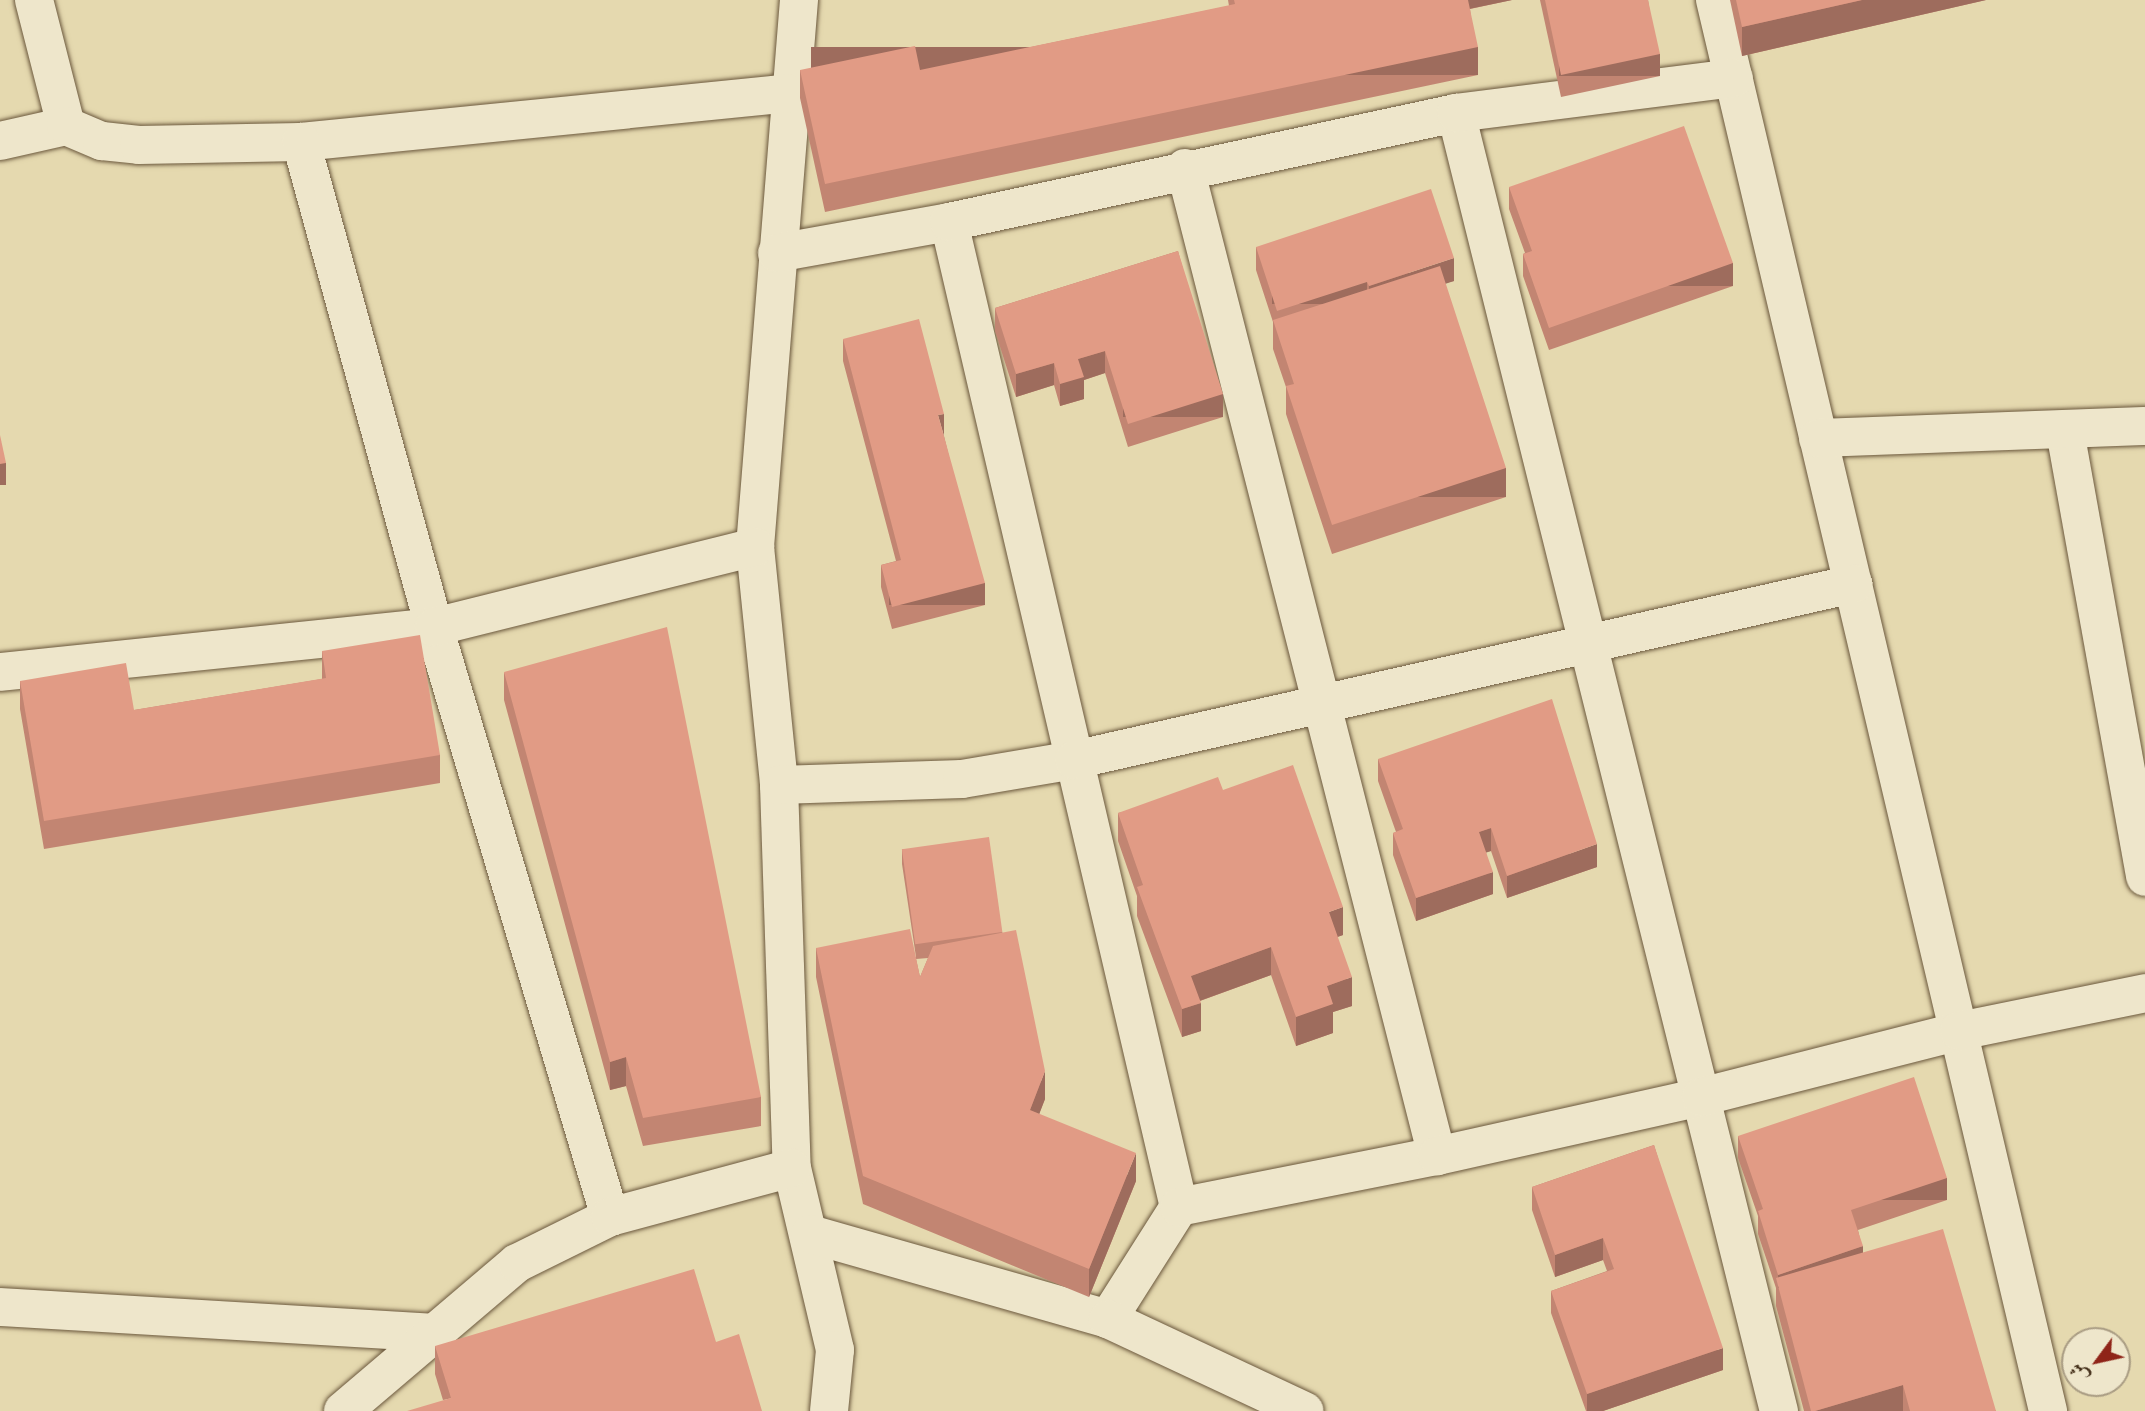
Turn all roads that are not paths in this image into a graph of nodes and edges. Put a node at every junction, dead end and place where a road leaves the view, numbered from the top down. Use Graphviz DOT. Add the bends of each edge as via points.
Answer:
graph roads {
  1 [pos="34,0"];
  2 [pos="799,0"];
  3 [pos="1715,0"];
  4 [pos="1734,78"];
  5 [pos="788,93"];
  6 [pos="1456,113"];
  7 [pos="66,126"];
  8 [pos="0,141"];
  9 [pos="301,142"];
  10 [pos="1185,168"];
  11 [pos="949,222"];
  12 [pos="777,253"];
  13 [pos="2145,426"];
  14 [pos="2065,431"];
  15 [pos="1818,438"];
  16 [pos="755,547"];
  17 [pos="1853,584"];
  18 [pos="434,627"];
  19 [pos="1588,640"];
  20 [pos="0,672"];
  21 [pos="1321,702"];
  22 [pos="1074,761"];
  23 [pos="779,785"];
  24 [pos="2145,877"];
  25 [pos="2145,993"];
  26 [pos="1959,1031"];
  27 [pos="1701,1097"];
  28 [pos="1437,1156"];
  29 [pos="792,1168"];
  30 [pos="1179,1207"];
  31 [pos="610,1217"];
  32 [pos="810,1234"];
  33 [pos="0,1307"];
  34 [pos="1108,1320"];
  35 [pos="433,1333"];
  36 [pos="343,1411"];
  37 [pos="829,1411"];
  38 [pos="1304,1411"];
  39 [pos="1779,1411"];
  40 [pos="2048,1411"];
  1 -- 7 [label="street"];
  2 -- 5 [label="street"];
  3 -- 4 [label="street"];
  4 -- 6 [label="street"];
  4 -- 15 [label="street"];
  5 -- 9 [label="street"];
  5 -- 12 [label="street"];
  6 -- 10 [label="street"];
  6 -- 19 [label="street"];
  7 -- 8 [label="street"];
  7 -- 9 [label="street" via="102,141 139,145"];
  9 -- 18 [label="street"];
  10 -- 11 [label="street"];
  10 -- 21 [label="street"];
  11 -- 12 [label="street"];
  11 -- 22 [label="street"];
  12 -- 16 [label="street"];
  13 -- 14 [label="street"];
  14 -- 15 [label="street"];
  14 -- 24 [label="street"];
  15 -- 17 [label="street"];
  16 -- 18 [label="street"];
  16 -- 23 [label="street"];
  17 -- 19 [label="street"];
  17 -- 26 [label="street"];
  18 -- 20 [label="street"];
  18 -- 31 [label="street"];
  19 -- 21 [label="street"];
  19 -- 27 [label="street"];
  21 -- 22 [label="street"];
  21 -- 28 [label="street"];
  22 -- 23 [label="street" via="962,779"];
  22 -- 30 [label="street"];
  23 -- 29 [label="street"];
  25 -- 26 [label="street"];
  26 -- 27 [label="street"];
  26 -- 40 [label="street"];
  27 -- 28 [label="street"];
  27 -- 39 [label="street"];
  28 -- 30 [label="street"];
  29 -- 31 [label="street"];
  29 -- 32 [label="street"];
  30 -- 34 [label="street"];
  31 -- 35 [label="street" via="517,1263"];
  32 -- 34 [label="street"];
  32 -- 37 [label="street" via="835,1350"];
  33 -- 35 [label="street"];
  34 -- 38 [label="street"];
  35 -- 36 [label="street"];
}
